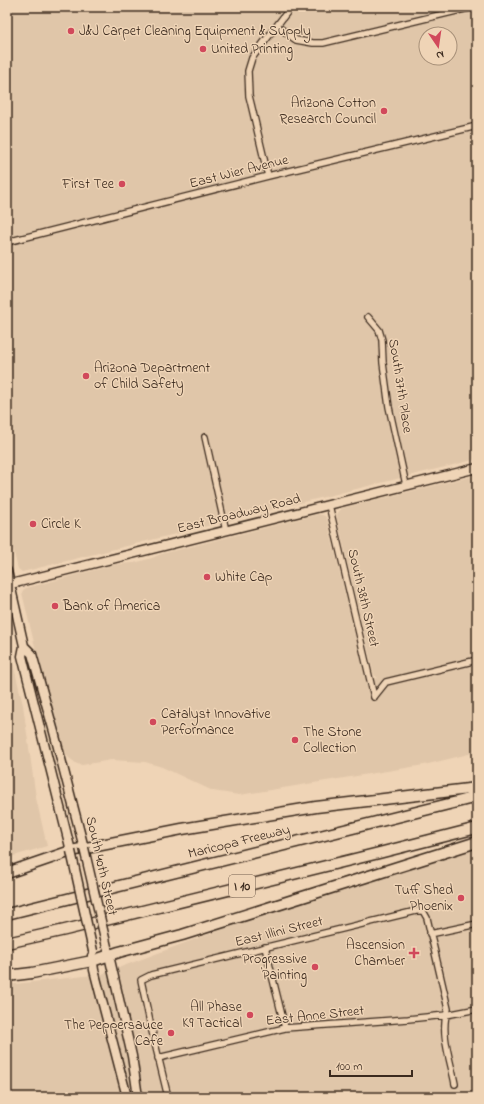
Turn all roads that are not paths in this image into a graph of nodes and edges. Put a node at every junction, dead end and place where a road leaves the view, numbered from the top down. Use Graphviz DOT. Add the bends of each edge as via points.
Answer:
graph roads {
  1 [pos="291,7"];
  2 [pos="473,7"];
  3 [pos="277,26"];
  4 [pos="477,126"];
  5 [pos="268,176"];
  6 [pos="7,242"];
  7 [pos="368,317"];
  8 [pos="205,437"];
  9 [pos="477,468"];
  10 [pos="406,486"];
  11 [pos="329,505"];
  12 [pos="226,530"];
  13 [pos="7,571"];
  14 [pos="9,585"];
  15 [pos="24,646"];
  16 [pos="477,660"];
  17 [pos="477,788"];
  18 [pos="477,797"];
  19 [pos="477,828"];
  20 [pos="477,842"];
  21 [pos="84,848"];
  22 [pos="71,851"];
  23 [pos="7,873"];
  24 [pos="7,914"];
  25 [pos="477,924"];
  26 [pos="430,934"];
  27 [pos="7,943"];
  28 [pos="266,947"];
  29 [pos="108,951"];
  30 [pos="92,956"];
  31 [pos="7,976"];
  32 [pos="477,1010"];
  33 [pos="446,1014"];
  34 [pos="285,1028"];
  35 [pos="158,1058"];
  36 [pos="455,1084"];
  37 [pos="127,1097"];
  38 [pos="138,1097"];
  39 [pos="168,1097"];
  1 -- 3 [label="street"];
  2 -- 3 [label="street" via="323,43 296,40"];
  3 -- 5 [label="street" via="252,58 248,71 250,100"];
  4 -- 5 [label="street, East Wier Avenue"];
  5 -- 6 [label="street, East Wier Avenue"];
  7 -- 10 [label="street, South 37th Place" via="379,330 382,340 389,406"];
  8 -- 12 [label="street"];
  9 -- 10 [label="main road, East Broadway Road"];
  10 -- 11 [label="main road, East Broadway Road"];
  11 -- 12 [label="main road, East Broadway Road"];
  11 -- 16 [label="street, South 38th Street" via="374,697 386,682"];
  12 -- 14 [label="main road, East Broadway Road"];
  13 -- 14 [label="main road, South 40th Street"];
  14 -- 15 [label="main road, South 40th Street"];
  15 -- 21 [label="main road, South 40th Street" via="32,654"];
  15 -- 22 [label="main road, South 40th Street" via="22,656"];
  17 -- 21 [label="highway" via="316,807"];
  18 -- 24 [label="highway, Maricopa Freeway / I 10"];
  19 -- 27 [label="highway, I 10"];
  20 -- 29 [label="highway" via="189,933 119,952"];
  21 -- 22 [label="highway"];
  21 -- 29 [label="main road, South 40th Street, bridge"];
  22 -- 23 [label="highway"];
  22 -- 30 [label="main road, South 40th Street, bridge"];
  25 -- 26 [label="street"];
  26 -- 28 [label="street, East Illini Street" via="423,911 416,911"];
  26 -- 33 [label="street" via="448,1009"];
  28 -- 34 [label="street"];
  28 -- 35 [label="street, East Illini Street" via="151,975 141,980"];
  29 -- 30 [label="highway"];
  29 -- 38 [label="main road, South 40th Street" via="132,1056"];
  30 -- 31 [label="highway" via="32,973"];
  30 -- 37 [label="main road, South 40th Street"];
  32 -- 33 [label="street, East Anne Street"];
  33 -- 34 [label="street, East Anne Street"];
  33 -- 36 [label="street" via="446,1039"];
  34 -- 35 [label="street, East Anne Street"];
  35 -- 39 [label="street"];
}
